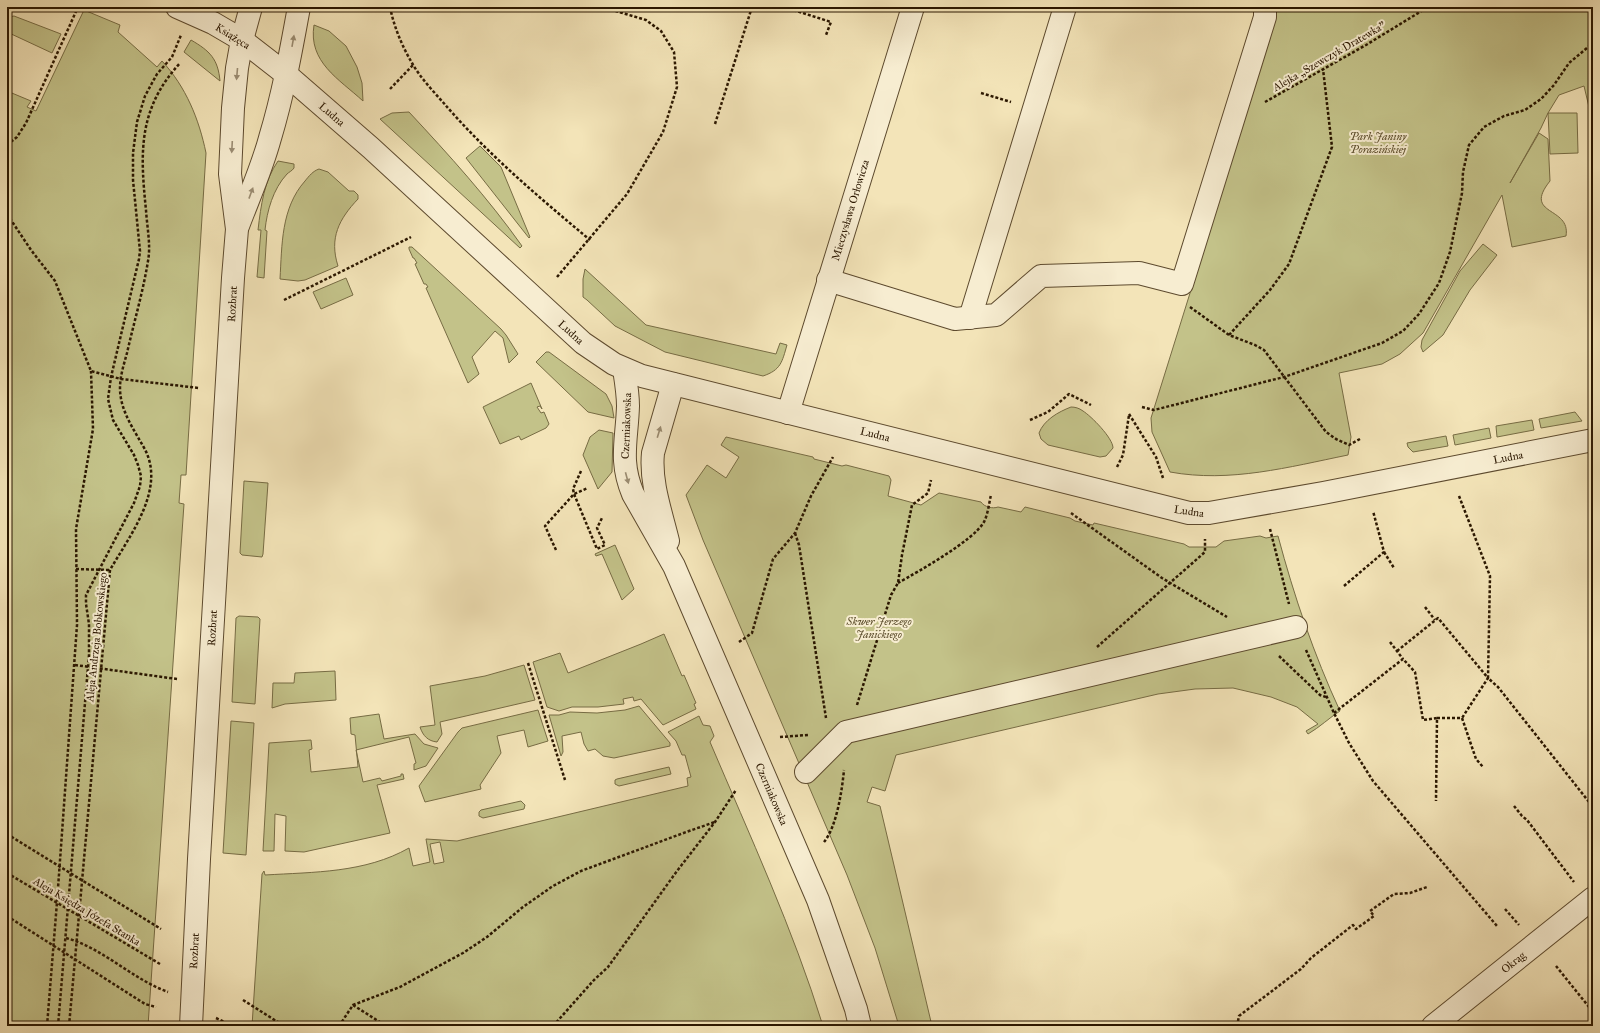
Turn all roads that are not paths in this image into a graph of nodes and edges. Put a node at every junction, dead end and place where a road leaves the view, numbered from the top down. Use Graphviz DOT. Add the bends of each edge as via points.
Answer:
graph roads {
  1 [pos="177,7"];
  2 [pos="251,7"];
  3 [pos="299,7"];
  4 [pos="913,7"];
  5 [pos="1065,7"];
  6 [pos="1265,7"];
  7 [pos="242,40"];
  8 [pos="265,58"];
  9 [pos="287,75"];
  10 [pos="237,230"];
  11 [pos="828,280"];
  12 [pos="970,318"];
  13 [pos="624,369"];
  14 [pos="673,384"];
  15 [pos="788,413"];
  16 [pos="1593,440"];
  17 [pos="674,566"];
  18 [pos="1296,627"];
  19 [pos="806,772"];
  20 [pos="1587,900"];
  21 [pos="191,1026"];
  22 [pos="860,1026"];
  23 [pos="1433,1026"];
  1 -- 7 [label="street, Książęca" via="213,23"];
  2 -- 7 [label="street, Rozbrat"];
  9 -- 3 [label="street, Rozbrat, one-way"];
  4 -- 11 [label="street, Mieczysława Orłowicza"];
  5 -- 12 [label="street"];
  6 -- 12 [label="street" via="1265,17 1182,284 1139,273 1041,276 996,315"];
  7 -- 8 [label="street, Książęca"];
  7 -- 10 [label="street, Rozbrat, one-way" via="233,108 230,174"];
  8 -- 9 [label="street, Ludna"];
  10 -- 9 [label="street, Rozbrat, one-way" via="266,151"];
  9 -- 13 [label="street, Ludna" via="371,148 583,343"];
  10 -- 21 [label="street, Rozbrat" via="199,851"];
  11 -- 12 [label="street" via="955,319"];
  11 -- 15 [label="street, Mieczysława Orłowicza"];
  13 -- 14 [label="street, Ludna"];
  13 -- 17 [label="street, Czerniakowska, one-way" via="628,406 624,452 626,476 633,494"];
  14 -- 15 [label="street, Ludna"];
  17 -- 14 [label="street, Czerniakowska, one-way" via="652,474 653,452"];
  15 -- 16 [label="street, Ludna" via="1189,513 1209,513 1323,493"];
  17 -- 22 [label="street, Czerniakowska" via="818,900"];
  18 -- 19 [label="street" via="846,732"];
  20 -- 23 [label="street, Okrąg"];
}
